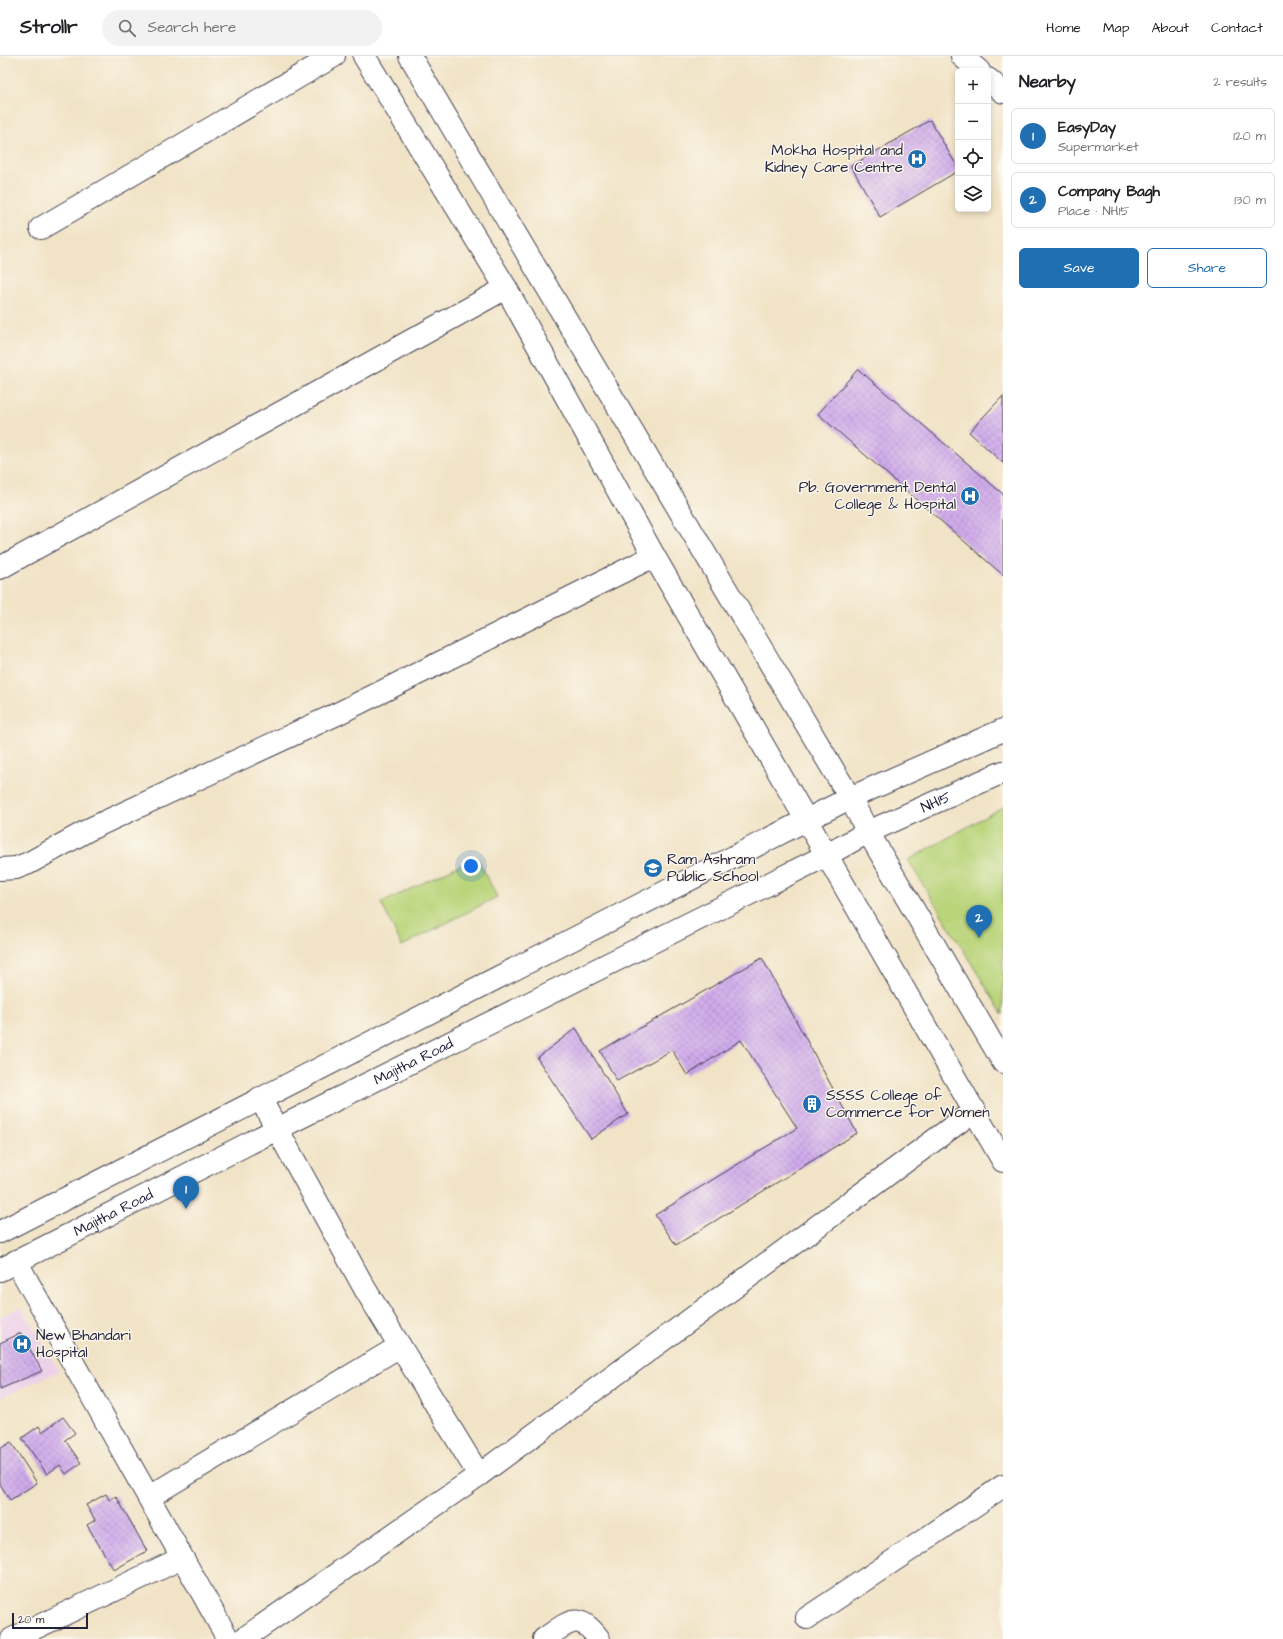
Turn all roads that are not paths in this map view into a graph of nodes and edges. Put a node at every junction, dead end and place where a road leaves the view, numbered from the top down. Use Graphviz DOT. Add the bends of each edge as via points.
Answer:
graph roads {
  1 [pos="334,56"];
  2 [pos="364,56"];
  3 [pos="410,56"];
  4 [pos="962,56"];
  5 [pos="976,68"];
  6 [pos="991,82"];
  7 [pos="1003,92"];
  8 [pos="41,228"];
  9 [pos="506,288"];
  10 [pos="654,556"];
  11 [pos="0,568"];
  12 [pos="1003,730"];
  13 [pos="1003,772"];
  14 [pos="850,798"];
  15 [pos="806,820"];
  16 [pos="868,832"];
  17 [pos="827,855"];
  18 [pos="0,869"];
  19 [pos="1003,1062"];
  20 [pos="260,1098"];
  21 [pos="974,1111"];
  22 [pos="277,1129"];
  23 [pos="1003,1161"];
  24 [pos="0,1232"];
  25 [pos="8,1266"];
  26 [pos="400,1346"];
  27 [pos="479,1475"];
  28 [pos="1003,1486"];
  29 [pos="149,1497"];
  30 [pos="182,1558"];
  31 [pos="807,1618"];
  32 [pos="12,1639"];
  33 [pos="228,1639"];
  34 [pos="243,1639"];
  35 [pos="544,1639"];
  36 [pos="599,1639"];
  1 -- 8 [label="main road"];
  2 -- 9 [label="main road"];
  3 -- 14 [label="main road"];
  4 -- 5 [label="main road"];
  6 -- 7 [label="main road"];
  9 -- 10 [label="main road"];
  9 -- 11 [label="main road"];
  10 -- 15 [label="main road"];
  10 -- 18 [label="main road" via="337,714 92,828 29,863 16,868"];
  12 -- 14 [label="main road"];
  13 -- 16 [label="main road, NH15"];
  14 -- 15 [label="main road"];
  14 -- 16 [label="main road"];
  15 -- 17 [label="main road"];
  15 -- 20 [label="main road"];
  16 -- 17 [label="main road, NH15"];
  16 -- 19 [label="main road"];
  17 -- 21 [label="main road"];
  17 -- 22 [label="main road, Majitha Road"];
  20 -- 22 [label="main road"];
  20 -- 24 [label="main road"];
  21 -- 23 [label="main road"];
  21 -- 27 [label="main road"];
  22 -- 25 [label="main road, Majitha Road"];
  22 -- 26 [label="main road" via="365,1289"];
  25 -- 29 [label="main road"];
  26 -- 27 [label="main road"];
  26 -- 29 [label="main road"];
  27 -- 34 [label="main road"];
  28 -- 31 [label="main road"];
  29 -- 30 [label="main road"];
  30 -- 32 [label="main road"];
  30 -- 33 [label="main road"];
  35 -- 36 [label="main road" via="573,1622 580,1621"];
}
